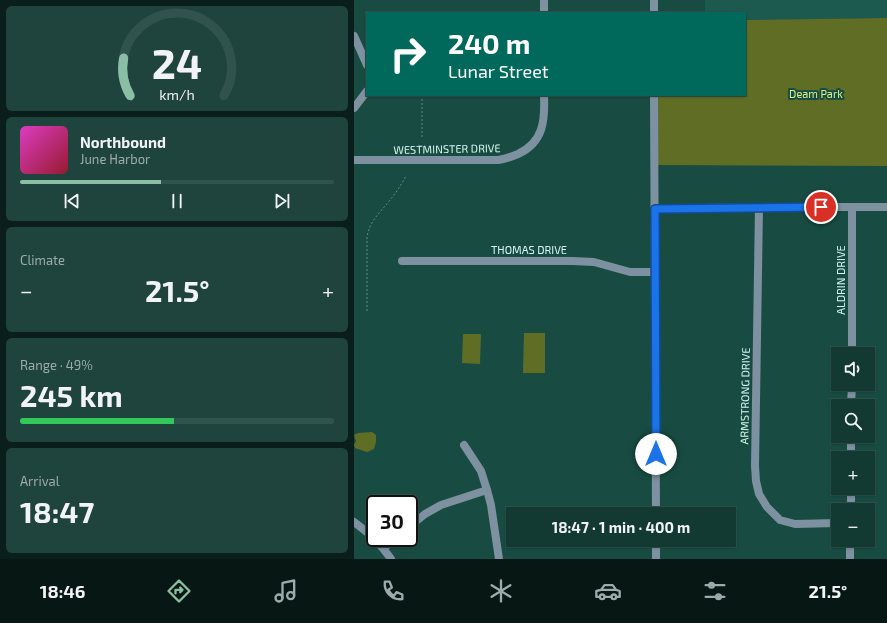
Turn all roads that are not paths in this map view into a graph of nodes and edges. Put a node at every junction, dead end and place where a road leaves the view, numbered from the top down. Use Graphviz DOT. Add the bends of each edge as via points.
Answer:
graph roads {
  1 [pos="544,0"];
  2 [pos="654,0"];
  3 [pos="544,12"];
  4 [pos="654,12"];
  5 [pos="354,36"];
  6 [pos="366,63"];
  7 [pos="366,92"];
  8 [pos="544,96"];
  9 [pos="654,96"];
  10 [pos="354,108"];
  11 [pos="354,160"];
  12 [pos="759,207"];
  13 [pos="852,207"];
  14 [pos="887,207"];
  15 [pos="655,209"];
  16 [pos="402,262"];
  17 [pos="655,272"];
  18 [pos="852,347"];
  19 [pos="464,446"];
  20 [pos="487,490"];
  21 [pos="656,507"];
  22 [pos="418,520"];
  23 [pos="354,522"];
  24 [pos="831,523"];
  25 [pos="656,547"];
  26 [pos="850,547"];
  27 [pos="384,548"];
  28 [pos="391,559"];
  29 [pos="499,559"];
  30 [pos="656,559"];
  31 [pos="850,559"];
  1 -- 3 [label="street"];
  2 -- 4 [label="street"];
  5 -- 6 [label="street"];
  7 -- 10 [label="street"];
  8 -- 11 [label="street, WESTMINSTER DRIVE" via="545,112 538,138 528,149 506,159"];
  9 -- 15 [label="street"];
  12 -- 13 [label="street"];
  12 -- 15 [label="street"];
  12 -- 24 [label="street, ARMSTRONG DRIVE" via="756,481 759,494 780,520 795,524"];
  13 -- 14 [label="street"];
  13 -- 18 [label="street, ALDRIN DRIVE"];
  15 -- 17 [label="street"];
  16 -- 17 [label="street, THOMAS DRIVE" via="573,261 594,262 630,272"];
  17 -- 21 [label="street"];
  19 -- 20 [label="street" via="480,471"];
  20 -- 22 [label="street" via="441,505"];
  20 -- 29 [label="street"];
  23 -- 27 [label="street"];
  25 -- 30 [label="street"];
  26 -- 31 [label="street"];
  27 -- 28 [label="street"];
}
